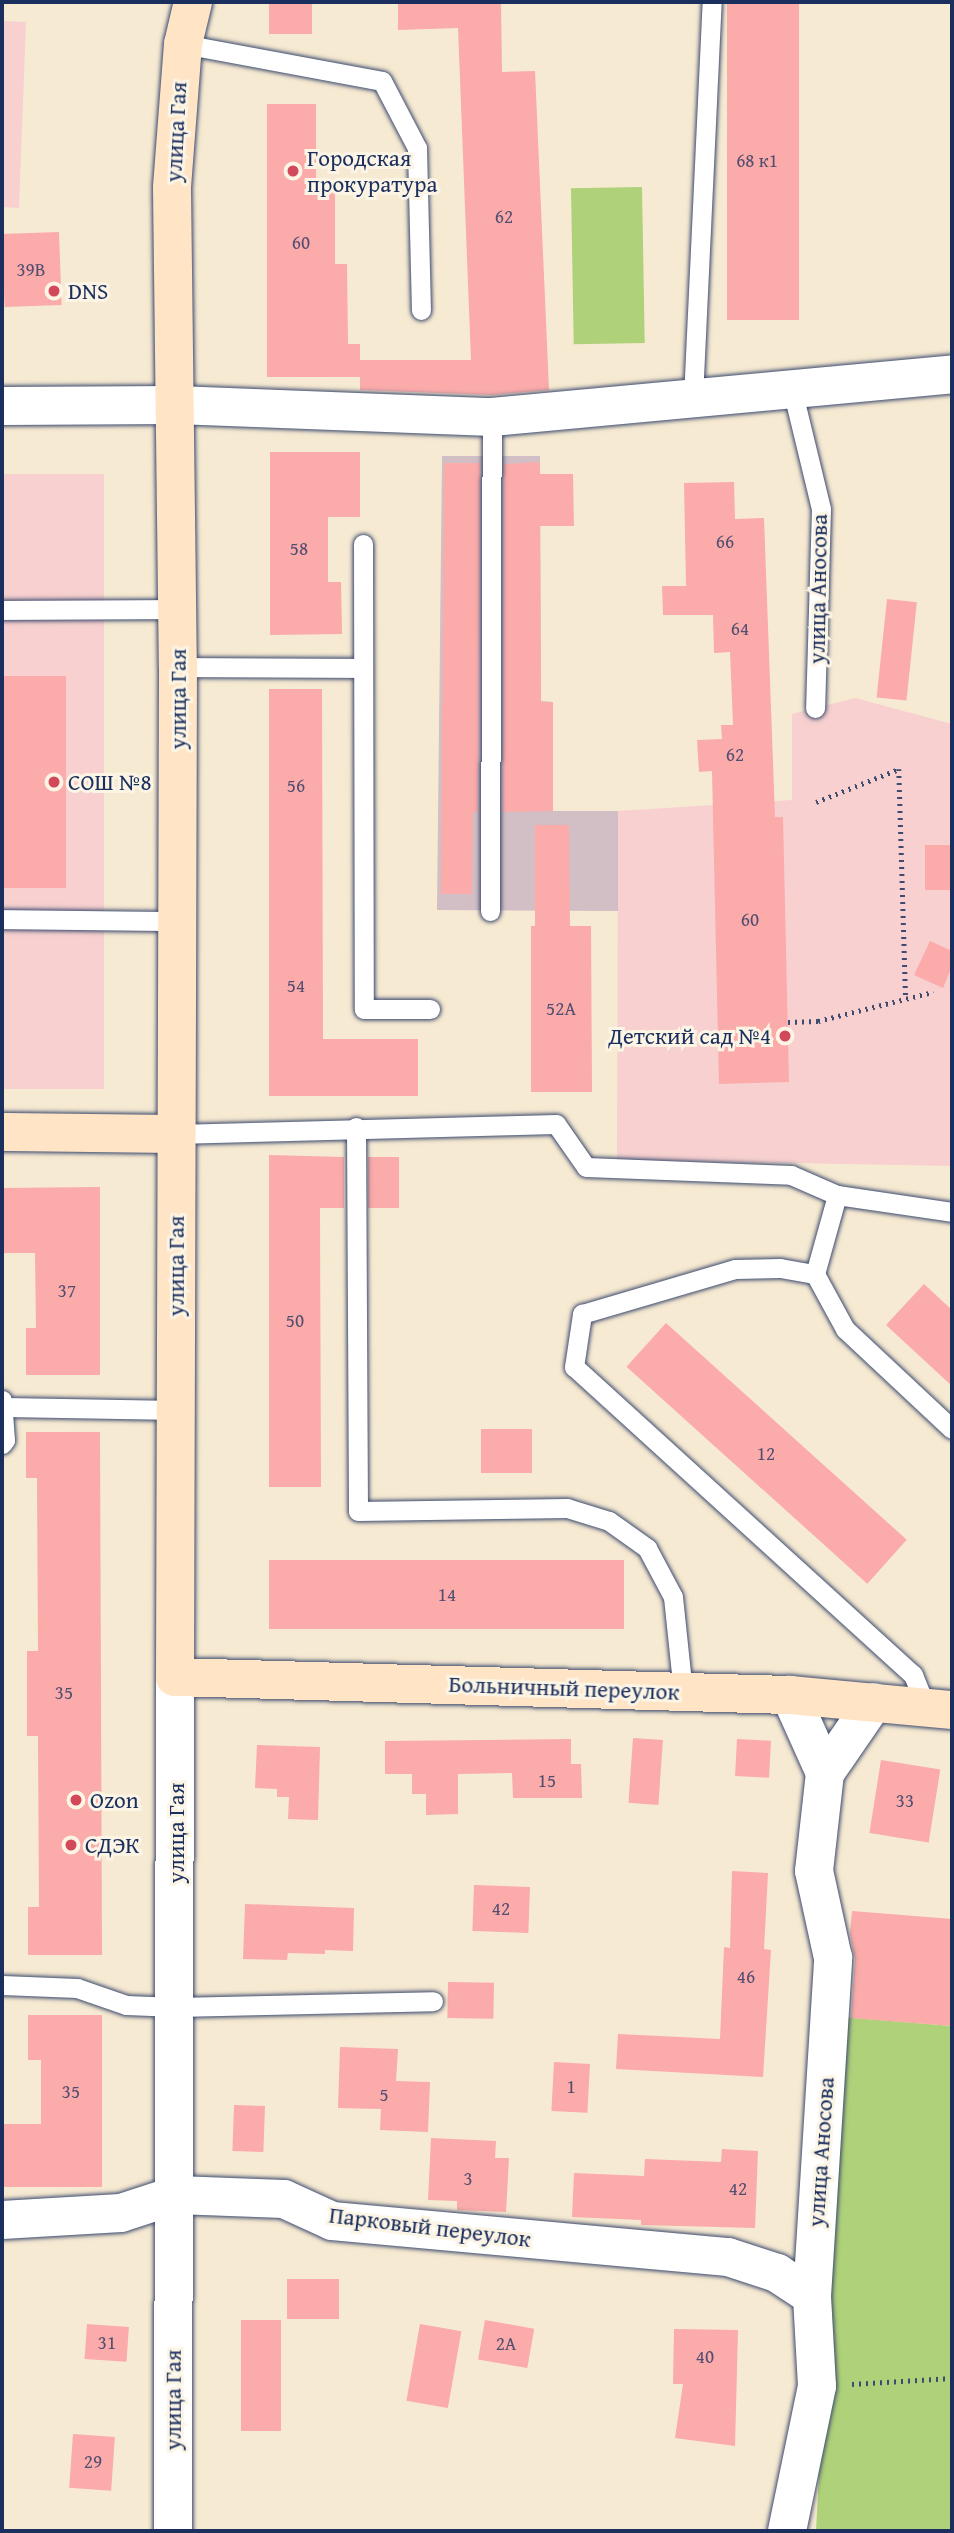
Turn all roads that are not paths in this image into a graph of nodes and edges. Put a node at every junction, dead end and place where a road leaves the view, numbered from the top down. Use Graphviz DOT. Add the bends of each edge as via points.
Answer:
graph roads {
  1 [pos="193,2"];
  2 [pos="712,2"];
  3 [pos="183,44"];
  4 [pos="421,310"];
  5 [pos="952,374"];
  6 [pos="792,389"];
  7 [pos="693,398"];
  8 [pos="176,405"];
  9 [pos="2,406"];
  10 [pos="492,417"];
  11 [pos="363,544"];
  12 [pos="178,609"];
  13 [pos="2,610"];
  14 [pos="178,667"];
  15 [pos="363,668"];
  16 [pos="815,708"];
  17 [pos="490,911"];
  18 [pos="2,919"];
  19 [pos="177,921"];
  20 [pos="430,1009"];
  21 [pos="356,1127"];
  22 [pos="2,1132"];
  23 [pos="175,1133"];
  24 [pos="837,1195"];
  25 [pos="952,1212"];
  26 [pos="815,1274"];
  27 [pos="3,1404"];
  28 [pos="177,1410"];
  29 [pos="952,1429"];
  30 [pos="2,1444"];
  31 [pos="176,1676"];
  32 [pos="683,1692"];
  33 [pos="790,1695"];
  34 [pos="874,1702"];
  35 [pos="939,1708"];
  36 [pos="825,1773"];
  37 [pos="2,1985"];
  38 [pos="433,2001"];
  39 [pos="176,2007"];
  40 [pos="176,2195"];
  41 [pos="2,2220"];
  42 [pos="812,2296"];
  43 [pos="173,2531"];
  44 [pos="787,2531"];
  1 -- 3 [label="main road, улица Гая"];
  2 -- 7 [label="lane"];
  3 -- 4 [label="lane" via="382,80 417,148"];
  3 -- 8 [label="main road, улица Гая" via="172,188"];
  5 -- 6 [label="street"];
  6 -- 7 [label="street"];
  6 -- 16 [label="lane, улица Аносова" via="821,509"];
  7 -- 10 [label="street"];
  8 -- 9 [label="street"];
  8 -- 10 [label="street"];
  8 -- 12 [label="main road, улица Гая"];
  10 -- 17 [label="lane"];
  11 -- 15 [label="lane"];
  12 -- 13 [label="lane"];
  12 -- 14 [label="main road, улица Гая"];
  14 -- 15 [label="lane"];
  14 -- 19 [label="main road, улица Гая"];
  15 -- 20 [label="lane" via="364,1009"];
  18 -- 19 [label="lane"];
  19 -- 23 [label="main road, улица Гая"];
  21 -- 23 [label="lane"];
  21 -- 24 [label="lane" via="555,1124 586,1167 791,1175"];
  21 -- 32 [label="lane" via="358,1511 567,1508 609,1521 647,1548 673,1597"];
  22 -- 23 [label="main road"];
  23 -- 28 [label="main road, улица Гая"];
  24 -- 25 [label="lane"];
  24 -- 26 [label="lane"];
  26 -- 29 [label="lane" via="845,1329"];
  26 -- 35 [label="lane" via="780,1268 735,1269 582,1314 574,1367 913,1675"];
  27 -- 28 [label="lane"];
  27 -- 30 [label="lane"];
  28 -- 31 [label="main road, улица Гая"];
  31 -- 32 [label="main road, Больничный переулок"];
  31 -- 39 [label="street, улица Гая"];
  32 -- 33 [label="main road, Больничный переулок"];
  33 -- 34 [label="main road, Больничный переулок"];
  33 -- 36 [label="street"];
  34 -- 35 [label="main road, Больничный переулок"];
  34 -- 36 [label="street, улица Аносова"];
  36 -- 42 [label="street, улица Аносова" via="814,1871 834,1958"];
  37 -- 39 [label="lane" via="77,1988 126,2005"];
  38 -- 39 [label="lane"];
  39 -- 40 [label="street, улица Гая"];
  40 -- 41 [label="street, Парковый переулок" via="121,2213"];
  40 -- 42 [label="street, Парковый переулок" via="284,2199 332,2221 728,2257 777,2273"];
  40 -- 43 [label="street, улица Гая"];
  42 -- 44 [label="street, улица Аносова" via="817,2386"];
}
